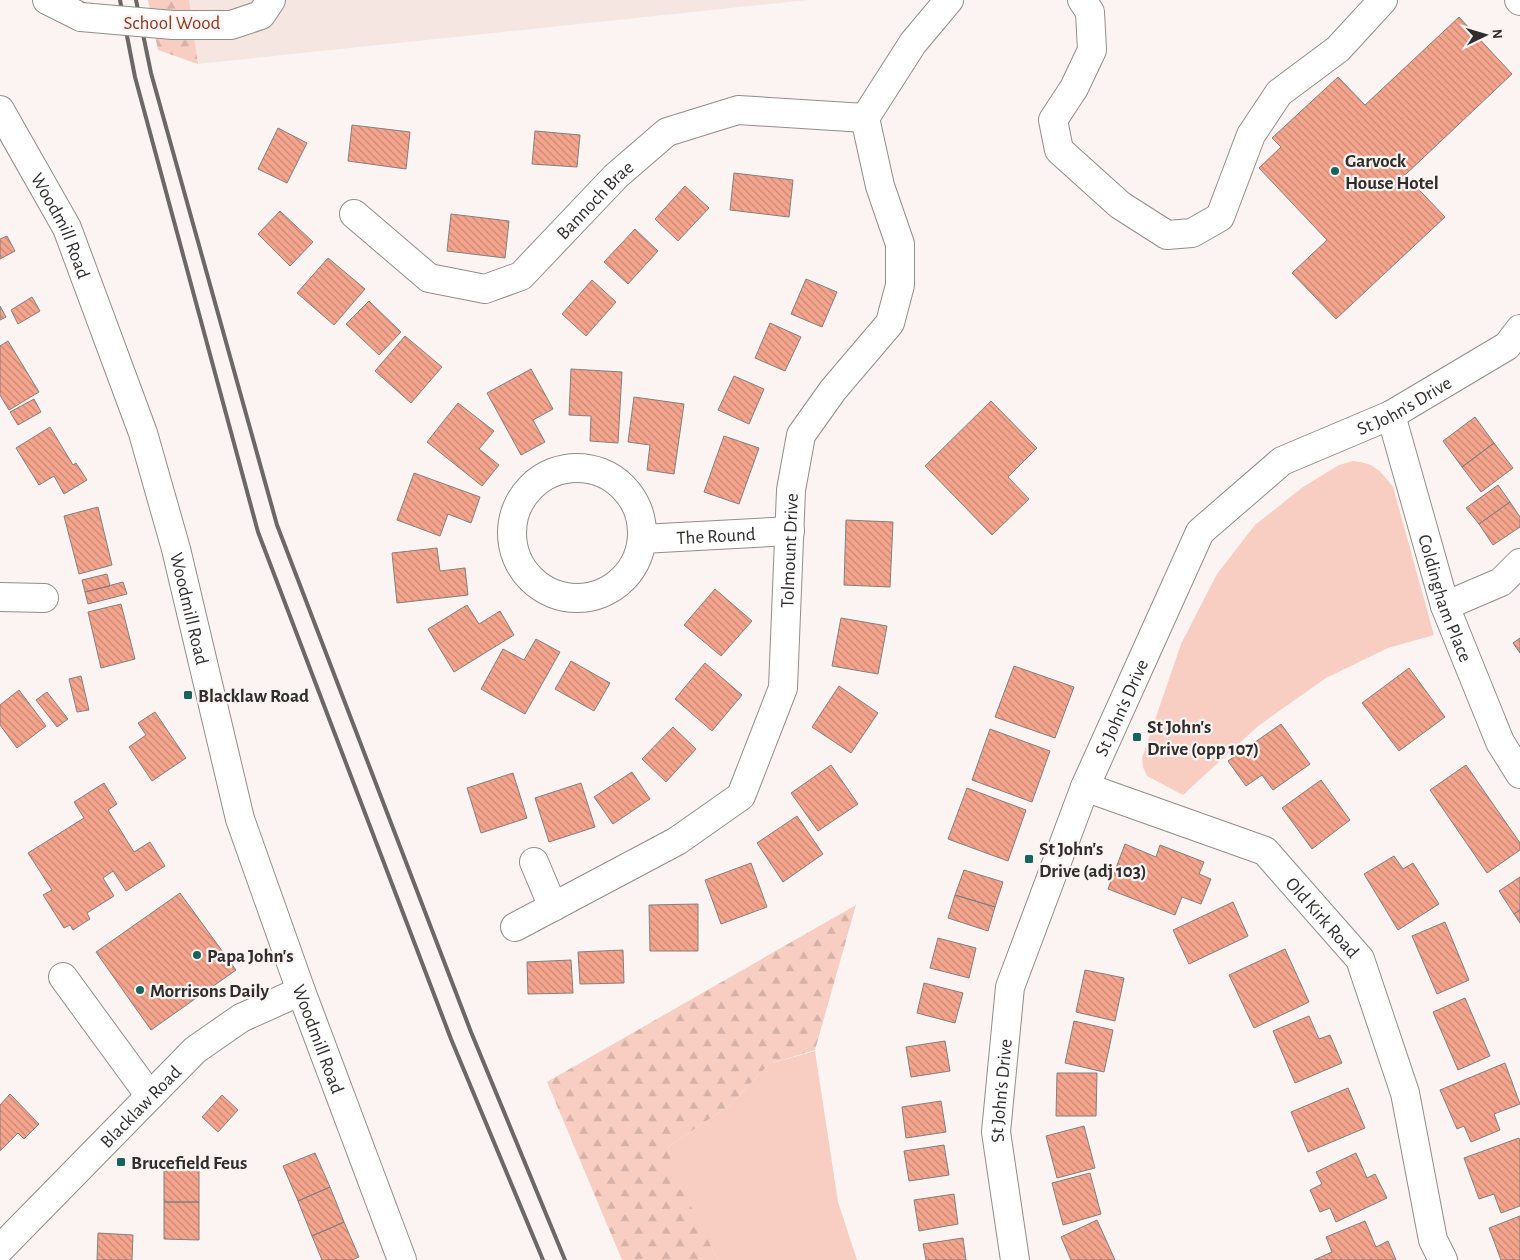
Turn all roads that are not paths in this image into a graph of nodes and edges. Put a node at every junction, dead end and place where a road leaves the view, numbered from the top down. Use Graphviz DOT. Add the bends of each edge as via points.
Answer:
graph roads {
  1 [pos="47,0"];
  2 [pos="271,0"];
  3 [pos="949,0"];
  4 [pos="1082,0"];
  5 [pos="1383,0"];
  6 [pos="0,110"];
  7 [pos="864,118"];
  8 [pos="354,214"];
  9 [pos="1520,329"];
  10 [pos="1392,414"];
  11 [pos="790,531"];
  12 [pos="642,540"];
  13 [pos="1520,563"];
  14 [pos="0,597"];
  15 [pos="44,598"];
  16 [pos="1445,606"];
  17 [pos="1520,774"];
  18 [pos="1085,787"];
  19 [pos="534,862"];
  20 [pos="553,907"];
  21 [pos="515,927"];
  22 [pos="63,977"];
  23 [pos="301,991"];
  24 [pos="150,1096"];
  25 [pos="0,1249"];
  26 [pos="402,1260"];
  27 [pos="1016,1260"];
  28 [pos="1443,1260"];
  1 -- 2 [label="street, bridge" via="81,17 173,25 231,25 261,15"];
  3 -- 7 [label="street" via="913,43"];
  4 -- 5 [label="street" via="1090,12 1092,50 1074,88 1053,120 1059,150 1120,205 1167,235 1192,233 1220,217 1251,136 1279,93 1338,49"];
  6 -- 23 [label="street, Woodmill Road" via="67,228 143,433 176,549 240,819"];
  7 -- 8 [label="street, Bannoch Brae" via="738,110 667,132 616,176 521,276 485,289 429,278"];
  7 -- 11 [label="street, Tolmount Drive" via="880,186 900,244 900,286 890,323 800,435 791,490"];
  9 -- 10 [label="street, St John's Drive" via="1507,346"];
  10 -- 16 [label="street, Coldingham Place"];
  10 -- 18 [label="street, St John's Drive" via="1282,461 1200,532"];
  11 -- 12 [label="street, The Round"];
  11 -- 20 [label="street, Tolmount Drive" via="783,688 741,796 677,841"];
  12 -- 12 [label="street" via="634,566 623,580 595,596 562,597 533,581 523,569 516,555 512,528 525,495 536,483 556,472 579,468 609,476 625,490 637,508"];
  13 -- 16 [label="street" via="1500,582"];
  14 -- 15 [label="street"];
  16 -- 17 [label="street, Coldingham Place" via="1500,742"];
  18 -- 27 [label="street, St John's Drive" via="1010,987 996,1132"];
  18 -- 28 [label="street, Old Kirk Road" via="1265,851 1360,959 1405,1093 1433,1240"];
  19 -- 20 [label="street"];
  20 -- 21 [label="street, Tolmount Drive"];
  22 -- 24 [label="street"];
  23 -- 24 [label="street, Blacklaw Road" via="233,1023 195,1050"];
  23 -- 26 [label="street, Woodmill Road"];
  24 -- 25 [label="street, Blacklaw Road"];
}
